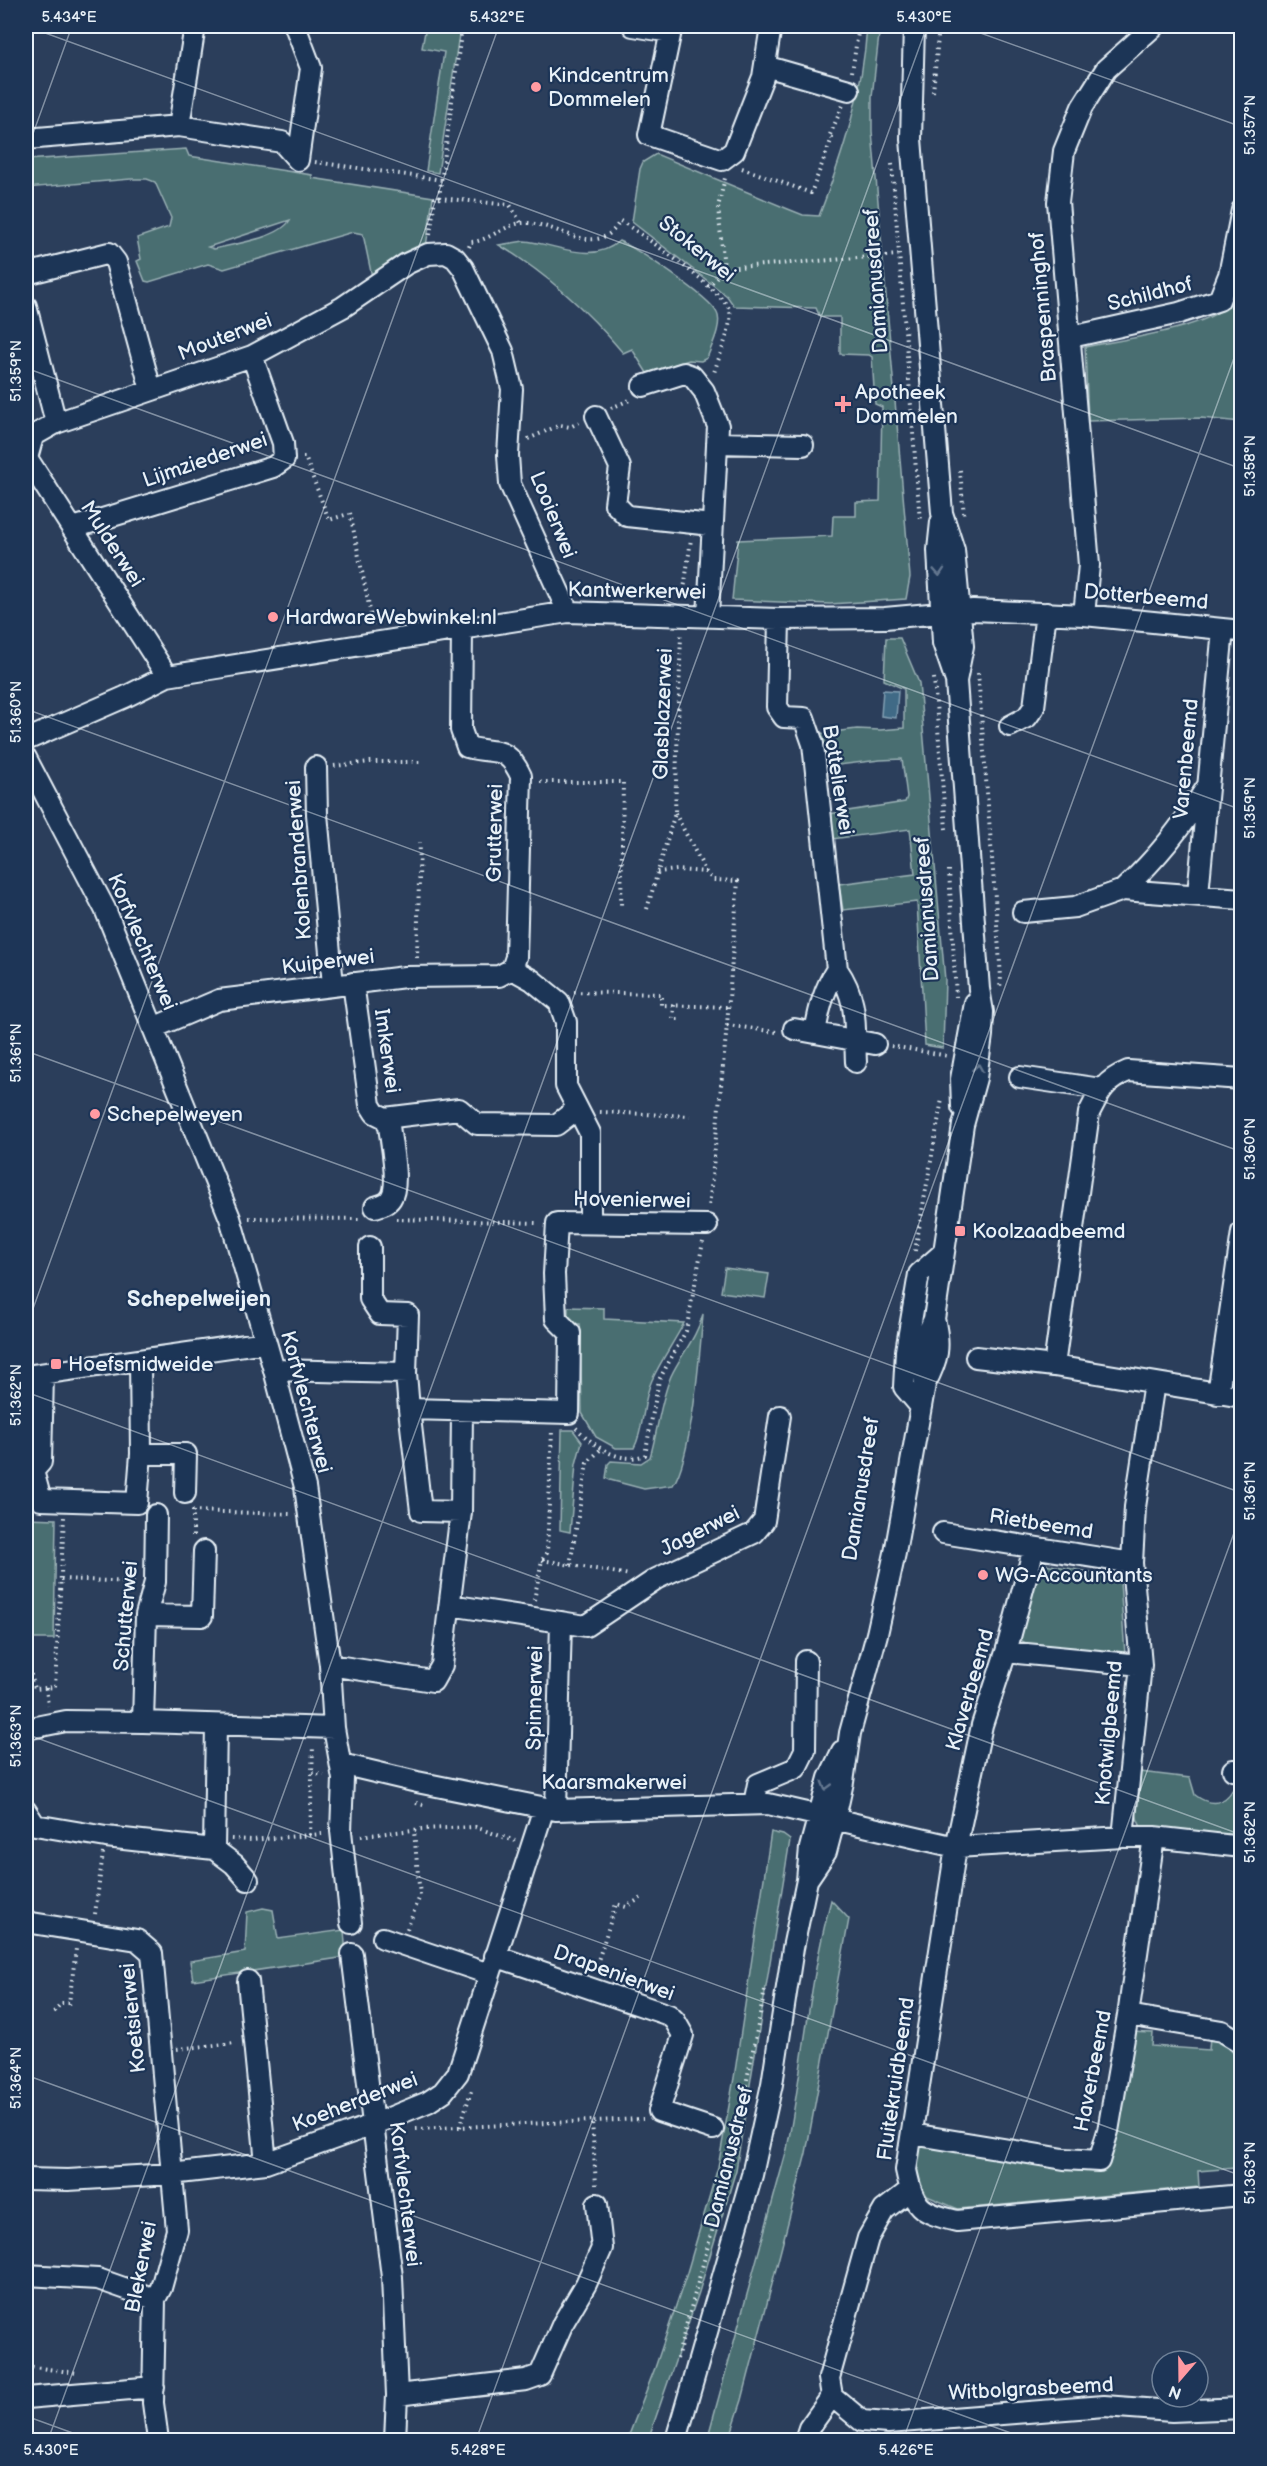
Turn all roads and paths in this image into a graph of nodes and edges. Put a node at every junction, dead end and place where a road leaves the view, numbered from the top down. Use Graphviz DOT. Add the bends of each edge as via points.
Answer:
graph roads {
  1 [pos="195,26"];
  2 [pos="295,26"];
  3 [pos="462,26"];
  4 [pos="633,26"];
  5 [pos="771,26"];
  6 [pos="860,26"];
  7 [pos="1154,26"];
  8 [pos="672,28"];
  9 [pos="915,30"];
  10 [pos="765,66"];
  11 [pos="849,90"];
  12 [pos="179,126"];
  13 [pos="26,139"];
  14 [pos="298,160"];
  15 [pos="891,160"];
  16 [pos="725,162"];
  17 [pos="442,180"];
  18 [pos="439,198"];
  19 [pos="1242,210"];
  20 [pos="521,223"];
  21 [pos="428,254"];
  22 [pos="898,255"];
  23 [pos="455,258"];
  24 [pos="724,268"];
  25 [pos="26,274"];
  26 [pos="708,287"];
  27 [pos="26,306"];
  28 [pos="1071,337"];
  29 [pos="252,357"];
  30 [pos="643,386"];
  31 [pos="151,390"];
  32 [pos="704,391"];
  33 [pos="596,416"];
  34 [pos="56,423"];
  35 [pos="29,436"];
  36 [pos="717,443"];
  37 [pos="803,445"];
  38 [pos="284,459"];
  39 [pos="920,522"];
  40 [pos="712,525"];
  41 [pos="73,528"];
  42 [pos="568,612"];
  43 [pos="951,612"];
  44 [pos="1046,613"];
  45 [pos="1084,615"];
  46 [pos="681,616"];
  47 [pos="708,617"];
  48 [pos="778,619"];
  49 [pos="462,629"];
  50 [pos="1232,630"];
  51 [pos="376,643"];
  52 [pos="933,673"];
  53 [pos="167,676"];
  54 [pos="1010,726"];
  55 [pos="26,740"];
  56 [pos="26,758"];
  57 [pos="423,762"];
  58 [pos="316,767"];
  59 [pos="521,782"];
  60 [pos="31,784"];
  61 [pos="1208,785"];
  62 [pos="675,813"];
  63 [pos="946,836"];
  64 [pos="420,840"];
  65 [pos="948,859"];
  66 [pos="657,872"];
  67 [pos="706,872"];
  68 [pos="1123,890"];
  69 [pos="1198,894"];
  70 [pos="1242,899"];
  71 [pos="621,908"];
  72 [pos="647,909"];
  73 [pos="1023,912"];
  74 [pos="512,969"];
  75 [pos="837,969"];
  76 [pos="416,977"];
  77 [pos="353,983"];
  78 [pos="333,985"];
  79 [pos="956,999"];
  80 [pos="559,1002"];
  81 [pos="674,1005"];
  82 [pos="728,1007"];
  83 [pos="682,1019"];
  84 [pos="727,1025"];
  85 [pos="153,1028"];
  86 [pos="794,1029"];
  87 [pos="815,1033"];
  88 [pos="855,1040"];
  89 [pos="875,1044"];
  90 [pos="954,1058"];
  91 [pos="856,1062"];
  92 [pos="1020,1077"];
  93 [pos="1242,1079"];
  94 [pos="945,1089"];
  95 [pos="1101,1089"];
  96 [pos="578,1110"];
  97 [pos="690,1116"];
  98 [pos="385,1118"];
  99 [pos="375,1207"];
  100 [pos="590,1222"];
  101 [pos="707,1225"];
  102 [pos="1242,1232"];
  103 [pos="370,1247"];
  104 [pos="944,1252"];
  105 [pos="1240,1258"];
  106 [pos="913,1262"];
  107 [pos="265,1342"];
  108 [pos="976,1357"];
  109 [pos="140,1360"];
  110 [pos="1054,1366"];
  111 [pos="274,1370"];
  112 [pos="406,1373"];
  113 [pos="34,1375"];
  114 [pos="1154,1383"];
  115 [pos="1218,1394"];
  116 [pos="1242,1397"];
  117 [pos="921,1407"];
  118 [pos="409,1410"];
  119 [pos="462,1411"];
  120 [pos="561,1413"];
  121 [pos="780,1416"];
  122 [pos="600,1450"];
  123 [pos="141,1454"];
  124 [pos="29,1472"];
  125 [pos="185,1493"];
  126 [pos="64,1501"];
  127 [pos="461,1512"];
  128 [pos="156,1515"];
  129 [pos="309,1515"];
  130 [pos="943,1533"];
  131 [pos="1034,1548"];
  132 [pos="204,1551"];
  133 [pos="542,1560"];
  134 [pos="1132,1563"];
  135 [pos="570,1565"];
  136 [pos="61,1579"];
  137 [pos="656,1579"];
  138 [pos="155,1582"];
  139 [pos="450,1605"];
  140 [pos="146,1615"];
  141 [pos="531,1616"];
  142 [pos="561,1622"];
  143 [pos="1006,1652"];
  144 [pos="26,1657"];
  145 [pos="806,1661"];
  146 [pos="330,1665"];
  147 [pos="1141,1665"];
  148 [pos="143,1722"];
  149 [pos="216,1725"];
  150 [pos="334,1728"];
  151 [pos="26,1730"];
  152 [pos="313,1742"];
  153 [pos="341,1764"];
  154 [pos="754,1804"];
  155 [pos="550,1809"];
  156 [pos="26,1811"];
  157 [pos="827,1816"];
  158 [pos="414,1831"];
  159 [pos="341,1834"];
  160 [pos="310,1835"];
  161 [pos="106,1836"];
  162 [pos="1124,1837"];
  163 [pos="1154,1838"];
  164 [pos="516,1841"];
  165 [pos="214,1843"];
  166 [pos="956,1847"];
  167 [pos="1242,1847"];
  168 [pos="248,1880"];
  169 [pos="641,1898"];
  170 [pos="26,1922"];
  171 [pos="351,1923"];
  172 [pos="85,1932"];
  173 [pos="392,1940"];
  174 [pos="352,1954"];
  175 [pos="492,1965"];
  176 [pos="248,1981"];
  177 [pos="589,1988"];
  178 [pos="54,2012"];
  179 [pos="1128,2015"];
  180 [pos="254,2042"];
  181 [pos="1242,2043"];
  182 [pos="160,2050"];
  183 [pos="659,2111"];
  184 [pos="592,2121"];
  185 [pos="372,2125"];
  186 [pos="413,2129"];
  187 [pos="713,2129"];
  188 [pos="912,2134"];
  189 [pos="266,2163"];
  190 [pos="171,2174"];
  191 [pos="26,2179"];
  192 [pos="910,2190"];
  193 [pos="1242,2195"];
  194 [pos="597,2204"];
  195 [pos="26,2275"];
  196 [pos="155,2299"];
  197 [pos="154,2387"];
  198 [pos="397,2395"];
  199 [pos="832,2396"];
  200 [pos="26,2398"];
  201 [pos="1242,2408"];
  202 [pos="158,2440"];
  203 [pos="395,2440"];
  204 [pos="676,2440"];
  205 [pos="805,2440"];
  1 -- 12 [label="street"];
  2 -- 14 [label="street" via="311,68"];
  3 -- 17 [label="path"];
  4 -- 8 [label="street"];
  5 -- 10 [label="street"];
  6 -- 11 [label="path"];
  7 -- 28 [label="street, Braspenninghof" via="1106,69 1082,107 1064,151 1058,202"];
  8 -- 16 [label="street" via="649,135"];
  9 -- 43 [label="street, Damianusdreef" via="911,139 942,513 938,550"];
  10 -- 11 [label="street"];
  10 -- 16 [label="street" via="734,151"];
  11 -- 16 [label="path" via="811,193"];
  12 -- 13 [label="street"];
  12 -- 14 [label="street" via="282,142"];
  14 -- 17 [label="path"];
  15 -- 22 [label="path, Damianusdreef"];
  16 -- 24 [label="path" via="718,207"];
  17 -- 18 [label="path"];
  18 -- 20 [label="path" via="510,205"];
  18 -- 21 [label="path" via="435,198"];
  19 -- 28 [label="street, Schildhof" via="1229,275 1219,300"];
  20 -- 23 [label="path" via="471,242 468,251"];
  20 -- 26 [label="path, Stokerwei" via="580,238 603,238 620,221 664,250"];
  21 -- 23 [label="street" via="446,253"];
  21 -- 29 [label="street, Mouterwei"];
  22 -- 24 [label="path"];
  22 -- 39 [label="path, Damianusdreef"];
  23 -- 42 [label="street, Looierwei" via="503,351 512,389 510,484"];
  24 -- 26 [label="path"];
  25 -- 31 [label="street" via="109,253 116,262"];
  26 -- 32 [label="path, Stokerwei" via="720,296 730,316 712,378"];
  27 -- 34 [label="street"];
  28 -- 45 [label="street, Braspenninghof" via="1089,565"];
  29 -- 31 [label="street, Mouterwei"];
  29 -- 38 [label="street, Lijmziederwei" via="283,443"];
  30 -- 32 [label="street" via="684,373 692,376"];
  31 -- 34 [label="street, Mouterwei"];
  32 -- 36 [label="street" via="718,426"];
  33 -- 40 [label="street" via="620,467 615,504 627,516"];
  34 -- 35 [label="street, Mouterwei"];
  35 -- 41 [label="street, Mulderwei" via="27,458"];
  36 -- 37 [label="street"];
  36 -- 40 [label="street"];
  38 -- 41 [label="street, Lijmziederwei" via="273,467"];
  38 -- 51 [label="path" via="304,457 329,520 347,514"];
  40 -- 47 [label="street"];
  41 -- 53 [label="street, Mulderwei"];
  42 -- 46 [label="street, Kantwerkerwei"];
  42 -- 49 [label="street, Kantwerkerwei"];
  43 -- 44 [label="street, Dotterbeemd"];
  43 -- 48 [label="street, Kantwerkerwei" via="885,618"];
  43 -- 104 [label="street, Damianusdreef" via="943,643 957,681 983,1012 976,1078 963,1125"];
  44 -- 45 [label="street, Dotterbeemd"];
  44 -- 54 [label="street" via="1034,707 1027,717"];
  45 -- 50 [label="street, Dotterbeemd"];
  46 -- 47 [label="street, Kantwerkerwei"];
  46 -- 62 [label="path, Glasblazerwei"];
  47 -- 48 [label="street, Kantwerkerwei"];
  48 -- 75 [label="street, Bottelierwei" via="777,707 784,717 804,718 813,744"];
  49 -- 51 [label="street, Kantwerkerwei"];
  49 -- 59 [label="street, Grutterwei" via="461,730 468,747 503,752 514,762"];
  50 -- 61 [label="street, Varenbeemd"];
  51 -- 53 [label="street, Kantwerkerwei"];
  52 -- 63 [label="path, Damianusdreef"];
  53 -- 55 [label="street, Kantwerkerwei"];
  56 -- 60 [label="street, Korfvlechterwei"];
  57 -- 58 [label="path"];
  58 -- 78 [label="street, Kolenbranderwei" via="316,814"];
  59 -- 71 [label="path" via="623,782"];
  59 -- 74 [label="street, Grutterwei" via="516,957"];
  60 -- 85 [label="street, Korfvlechterwei" via="105,909"];
  61 -- 68 [label="street" via="1178,832"];
  61 -- 69 [label="street, Varenbeemd"];
  62 -- 66 [label="path, Glasblazerwei"];
  62 -- 67 [label="path, Glasblazerwei"];
  64 -- 76 [label="path"];
  65 -- 79 [label="path, Damianusdreef"];
  66 -- 67 [label="path"];
  66 -- 72 [label="path, Glasblazerwei"];
  67 -- 82 [label="path" via="713,880 738,881"];
  68 -- 69 [label="street"];
  68 -- 73 [label="street" via="1075,907"];
  69 -- 70 [label="street"];
  74 -- 76 [label="street, Kuiperwei" via="499,976"];
  74 -- 80 [label="street"];
  75 -- 87 [label="street" via="820,1003"];
  75 -- 88 [label="street, Bottelierwei" via="848,984 855,1011"];
  76 -- 77 [label="street, Kuiperwei"];
  77 -- 78 [label="street, Kuiperwei"];
  77 -- 98 [label="street, Imkerwei" via="370,1105"];
  78 -- 85 [label="street, Kuiperwei" via="219,1000"];
  80 -- 81 [label="path" via="572,992 661,994 661,1005"];
  80 -- 96 [label="street" via="566,1022 566,1086"];
  81 -- 82 [label="path"];
  81 -- 83 [label="path" via="673,1019"];
  82 -- 84 [label="path"];
  84 -- 86 [label="path" via="786,1034"];
  84 -- 101 [label="path"];
  85 -- 107 [label="street, Korfvlechterwei" via="230,1218"];
  86 -- 87 [label="street"];
  87 -- 88 [label="street"];
  88 -- 89 [label="street"];
  88 -- 91 [label="street, Bottelierwei"];
  89 -- 90 [label="path"];
  92 -- 95 [label="street"];
  93 -- 95 [label="street" via="1128,1071 1113,1077"];
  94 -- 106 [label="path"];
  95 -- 110 [label="street" via="1089,1113"];
  96 -- 97 [label="path"];
  96 -- 98 [label="street, Imkerwei" via="556,1125 477,1124 459,1109"];
  96 -- 100 [label="street" via="590,1132"];
  98 -- 99 [label="street, Imkerwei" via="395,1186 392,1197"];
  100 -- 101 [label="street, Hovenierwei"];
  100 -- 120 [label="street, Hovenierwei" via="557,1223 556,1319 570,1333"];
  101 -- 122 [label="path" via="686,1331 659,1380 645,1455 634,1459"];
  102 -- 105 [label="street"];
  103 -- 112 [label="street" via="369,1299 380,1314 408,1315"];
  104 -- 117 [label="street, Damianusdreef" via="934,1319 938,1350"];
  104 -- 117 [label="street" via="920,1274 906,1351 904,1387"];
  105 -- 115 [label="street"];
  107 -- 109 [label="street"];
  107 -- 111 [label="street, Korfvlechterwei"];
  108 -- 110 [label="street"];
  109 -- 113 [label="street"];
  109 -- 123 [label="street"];
  110 -- 114 [label="street"];
  111 -- 112 [label="street"];
  111 -- 129 [label="street, Korfvlechterwei"];
  112 -- 118 [label="street"];
  113 -- 124 [label="street" via="41,1462"];
  114 -- 115 [label="street"];
  114 -- 134 [label="street, Knotwilgbeemd" via="1135,1507"];
  115 -- 116 [label="street"];
  117 -- 157 [label="street, Damianusdreef" via="885,1599 850,1733 843,1782"];
  118 -- 119 [label="street"];
  118 -- 127 [label="street" via="421,1511"];
  119 -- 120 [label="street"];
  119 -- 127 [label="street"];
  120 -- 122 [label="path"];
  120 -- 133 [label="path" via="547,1553"];
  121 -- 137 [label="street, Jagerwei" via="764,1521 754,1533"];
  122 -- 135 [label="path" via="587,1463"];
  123 -- 125 [label="street" via="186,1454"];
  123 -- 126 [label="street" via="137,1503"];
  124 -- 126 [label="street" via="40,1500"];
  126 -- 136 [label="path"];
  127 -- 139 [label="street"];
  128 -- 138 [label="street, Schutterwei"];
  129 -- 132 [label="path" via="194,1511 193,1547"];
  129 -- 146 [label="street, Korfvlechterwei"];
  130 -- 131 [label="street, Rietbeemd"];
  131 -- 134 [label="street, Rietbeemd"];
  131 -- 143 [label="street, Klaverbeemd"];
  132 -- 140 [label="street" via="202,1616"];
  133 -- 135 [label="path, Jagerwei"];
  133 -- 141 [label="path"];
  134 -- 147 [label="street, Knotwilgbeemd"];
  135 -- 137 [label="path, Jagerwei"];
  136 -- 138 [label="path"];
  136 -- 144 [label="path" via="55,1687 35,1689"];
  137 -- 142 [label="street, Jagerwei" via="586,1626"];
  138 -- 140 [label="street, Schutterwei"];
  139 -- 141 [label="street, Jagerwei"];
  139 -- 146 [label="street" via="442,1665 433,1681"];
  140 -- 148 [label="street, Schutterwei"];
  141 -- 142 [label="street, Jagerwei"];
  142 -- 155 [label="street, Spinnerwei"];
  143 -- 147 [label="street"];
  143 -- 166 [label="street, Klaverbeemd" via="982,1725"];
  145 -- 154 [label="street" via="805,1750 796,1768 758,1784"];
  146 -- 150 [label="street, Korfvlechterwei"];
  147 -- 162 [label="street, Knotwilgbeemd"];
  148 -- 149 [label="street"];
  148 -- 151 [label="street" via="66,1721"];
  149 -- 150 [label="street"];
  149 -- 165 [label="street"];
  150 -- 153 [label="street, Korfvlechterwei"];
  152 -- 160 [label="path"];
  153 -- 155 [label="street, Kaarsmakerwei"];
  153 -- 159 [label="street, Korfvlechterwei"];
  154 -- 155 [label="street, Kaarsmakerwei"];
  154 -- 157 [label="street, Kaarsmakerwei"];
  155 -- 175 [label="street, Koeherderwei"];
  156 -- 161 [label="street" via="35,1825"];
  157 -- 166 [label="street, Kaarsmakerwei"];
  157 -- 204 [label="street, Damianusdreef" via="826,1852 807,1880 752,2175"];
  158 -- 159 [label="path"];
  158 -- 164 [label="path" via="475,1827"];
  158 -- 173 [label="path" via="420,1896"];
  159 -- 160 [label="path"];
  159 -- 171 [label="street, Korfvlechterwei"];
  160 -- 165 [label="path"];
  161 -- 165 [label="street"];
  161 -- 172 [label="path"];
  162 -- 163 [label="street, Kaarsmakerwei"];
  162 -- 166 [label="street, Kaarsmakerwei"];
  163 -- 167 [label="street, Kaarsmakerwei"];
  163 -- 179 [label="street, Haverbeemd"];
  165 -- 168 [label="street"];
  166 -- 188 [label="street, Fluitekruidbeemd"];
  169 -- 177 [label="path" via="626,1907 616,1904"];
  170 -- 172 [label="street, Koetsierwei"];
  172 -- 178 [label="path" via="69,2003 61,2003"];
  172 -- 182 [label="street, Koetsierwei" via="137,1940 152,1953"];
  173 -- 175 [label="street"];
  174 -- 185 [label="street, Korfvlechterwei"];
  175 -- 177 [label="street, Drapenierwei"];
  175 -- 185 [label="street, Koeherderwei" via="458,2073 443,2092 428,2102"];
  176 -- 180 [label="street, Koeherderwei"];
  177 -- 183 [label="street, Drapenierwei" via="669,2015 683,2035"];
  179 -- 181 [label="street" via="1222,2031"];
  179 -- 188 [label="street, Haverbeemd" via="1099,2161 1064,2159"];
  180 -- 182 [label="path"];
  180 -- 189 [label="street, Koeherderwei"];
  182 -- 190 [label="street, Koetsierwei"];
  183 -- 184 [label="path" via="651,2119"];
  183 -- 187 [label="street"];
  184 -- 186 [label="path"];
  184 -- 194 [label="path"];
  185 -- 189 [label="street, Koeherderwei"];
  185 -- 198 [label="street, Korfvlechterwei" via="392,2277"];
  188 -- 192 [label="street, Fluitekruidbeemd" via="906,2170"];
  189 -- 190 [label="street, Koeherderwei"];
  190 -- 191 [label="street, Koeherderwei"];
  190 -- 196 [label="street, Blekerwei" via="177,2230"];
  192 -- 193 [label="street, Fluitekruidbeemd" via="915,2203 932,2215 957,2221"];
  192 -- 199 [label="street" via="884,2210 868,2238 830,2378"];
  194 -- 198 [label="street" via="602,2248 540,2375 526,2380"];
  195 -- 196 [label="street" via="98,2279"];
  196 -- 197 [label="street, Blekerwei"];
  197 -- 200 [label="street"];
  197 -- 202 [label="street, Blekerwei"];
  198 -- 203 [label="street, Korfvlechterwei"];
  199 -- 201 [label="street, Witbolgrasbeemd" via="862,2421 888,2423 1104,2406 1172,2411"];
  199 -- 205 [label="street"];
}
